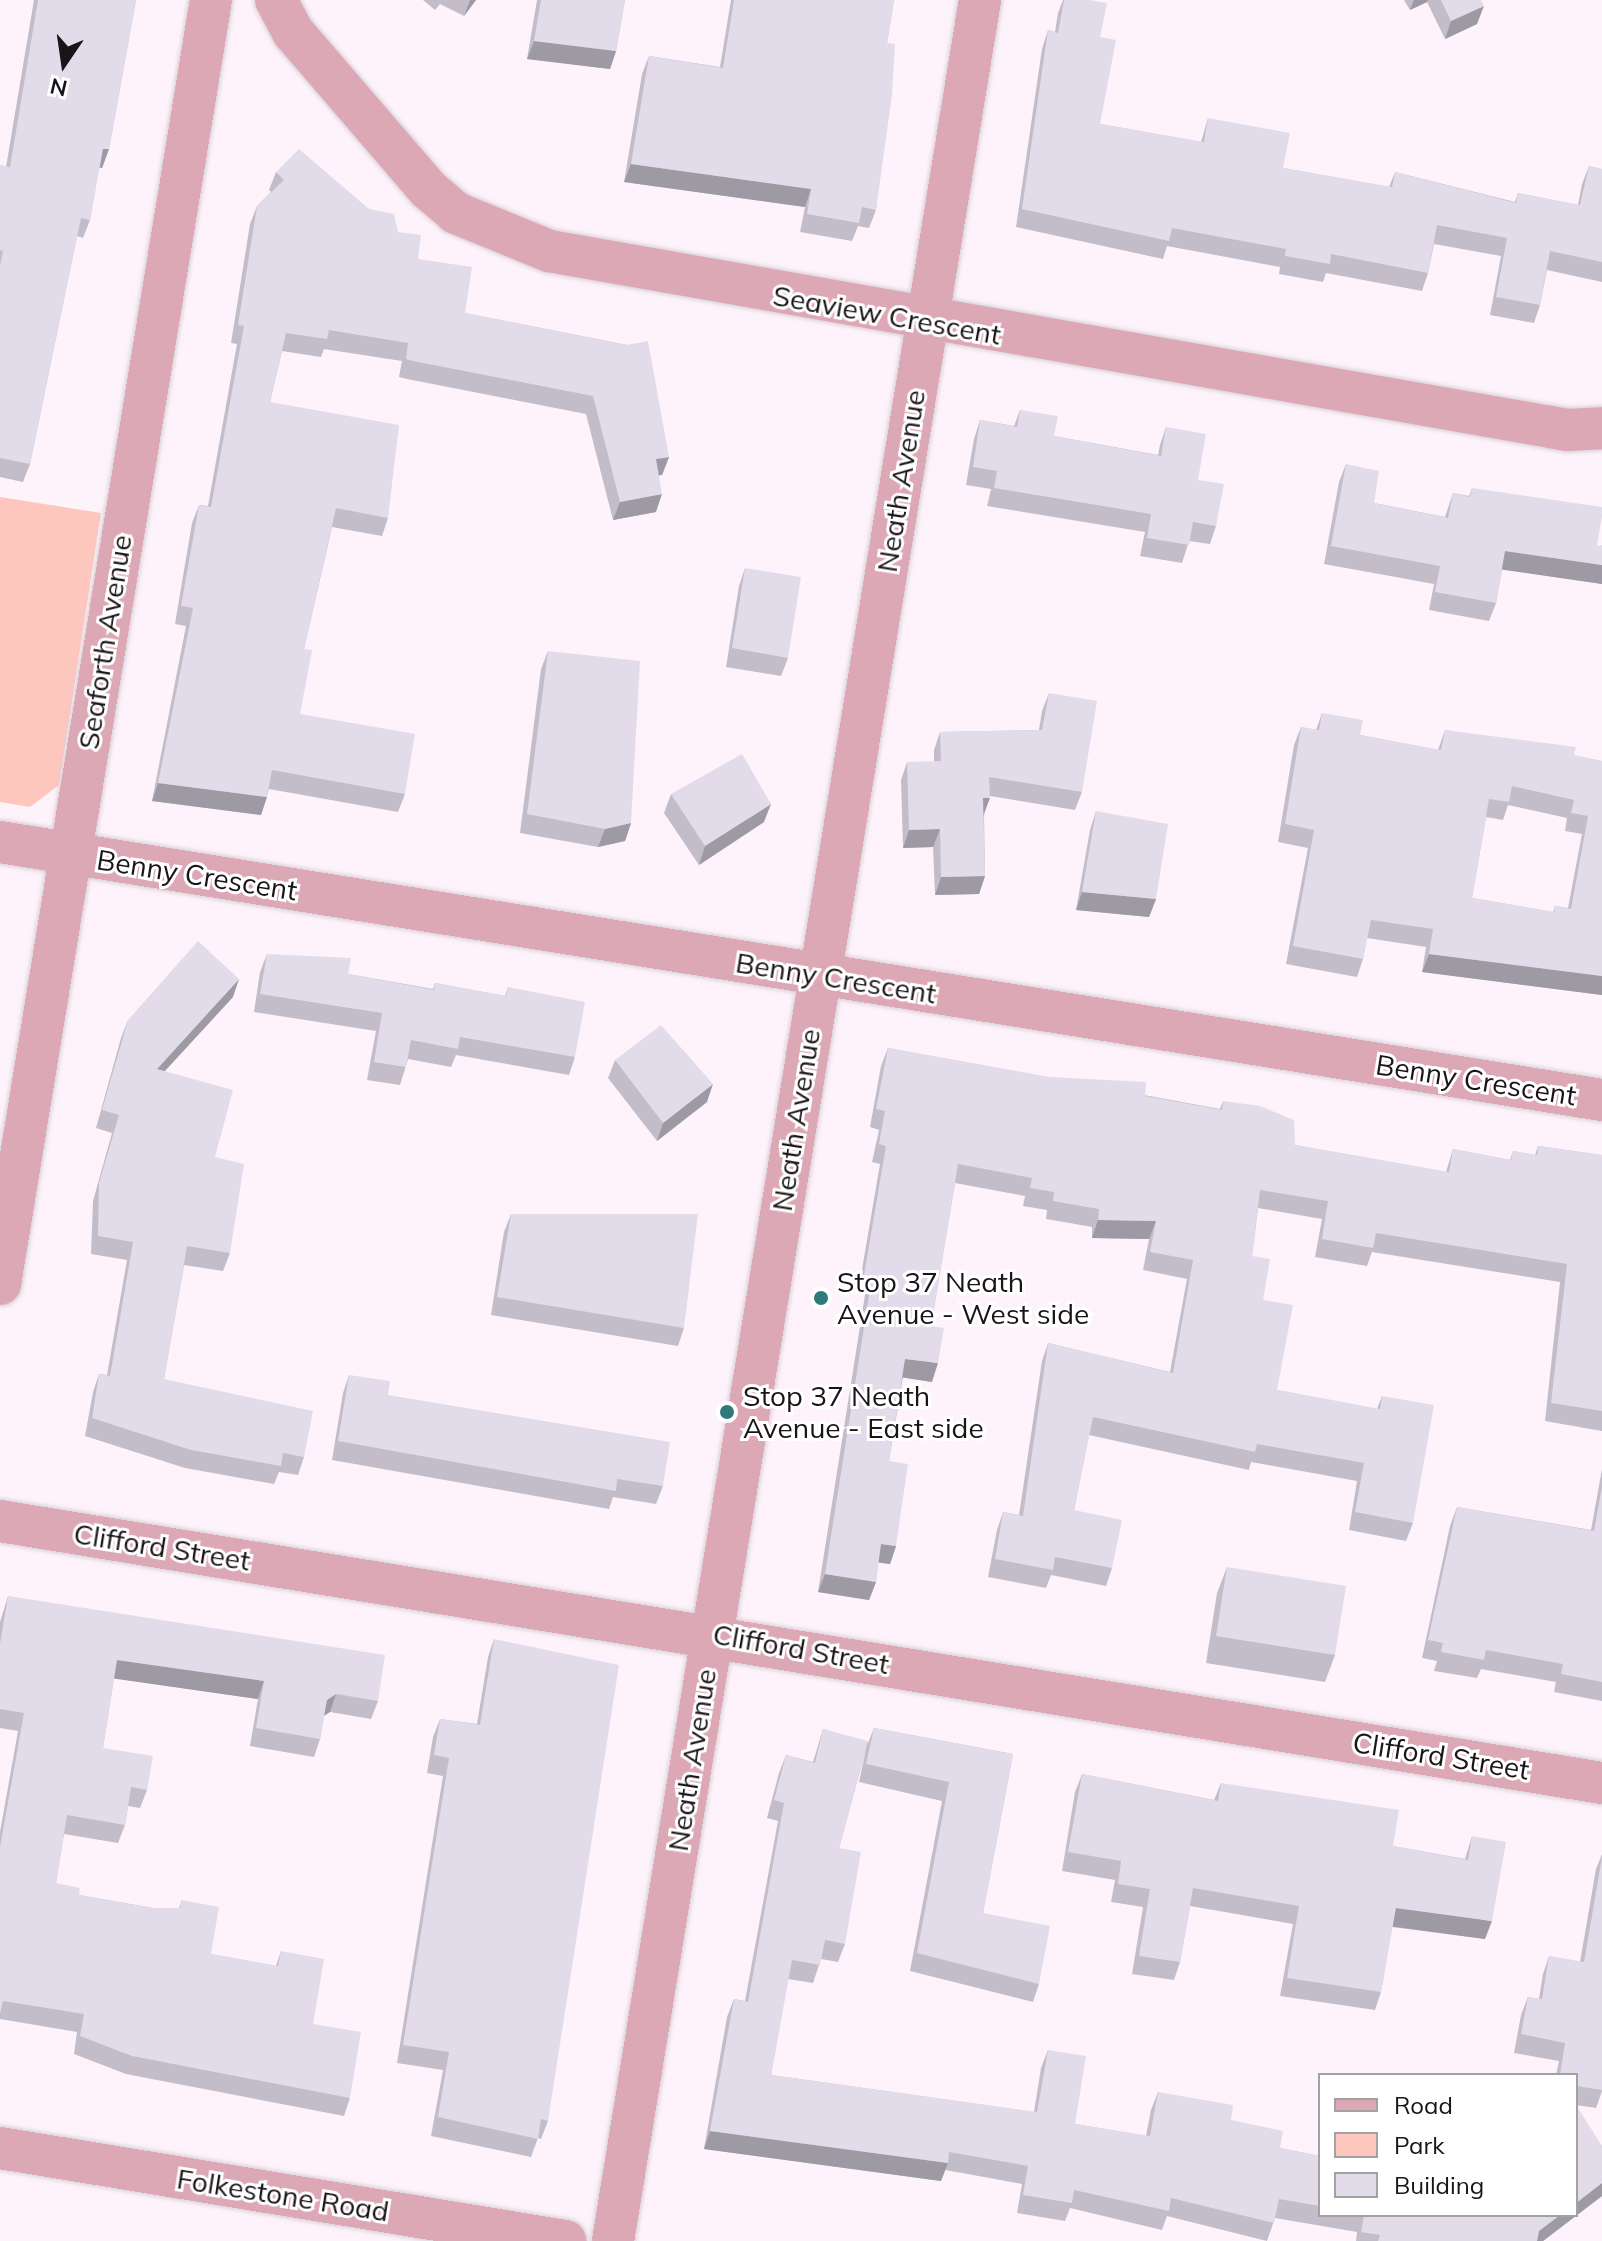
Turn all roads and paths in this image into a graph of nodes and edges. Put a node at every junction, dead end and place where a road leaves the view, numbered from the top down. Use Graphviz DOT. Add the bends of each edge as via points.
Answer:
graph roads {
  1 [pos="211,0"];
  2 [pos="276,0"];
  3 [pos="980,0"];
  4 [pos="927,323"];
  5 [pos="1602,428"];
  6 [pos="0,842"];
  7 [pos="71,854"];
  8 [pos="819,976"];
  9 [pos="1602,1100"];
  10 [pos="0,1284"];
  11 [pos="0,1521"];
  12 [pos="713,1634"];
  13 [pos="1602,1783"];
  14 [pos="0,2148"];
  15 [pos="565,2241"];
  16 [pos="613,2241"];
  1 -- 7 [label="street, Seaforth Avenue"];
  2 -- 4 [label="street, Seaview Crescent" via="351,101 456,213 589,263"];
  3 -- 4 [label="street, Neath Avenue"];
  4 -- 5 [label="street, Seaview Crescent" via="1567,430"];
  4 -- 8 [label="street, Neath Avenue"];
  6 -- 7 [label="street, Benny Crescent"];
  7 -- 8 [label="street, Benny Crescent"];
  7 -- 10 [label="street, Seaforth Avenue"];
  8 -- 9 [label="street, Benny Crescent"];
  8 -- 12 [label="street, Neath Avenue"];
  11 -- 12 [label="street, Clifford Street"];
  12 -- 13 [label="street, Clifford Street"];
  12 -- 16 [label="street, Neath Avenue"];
  14 -- 15 [label="street, Folkestone Road"];
}
